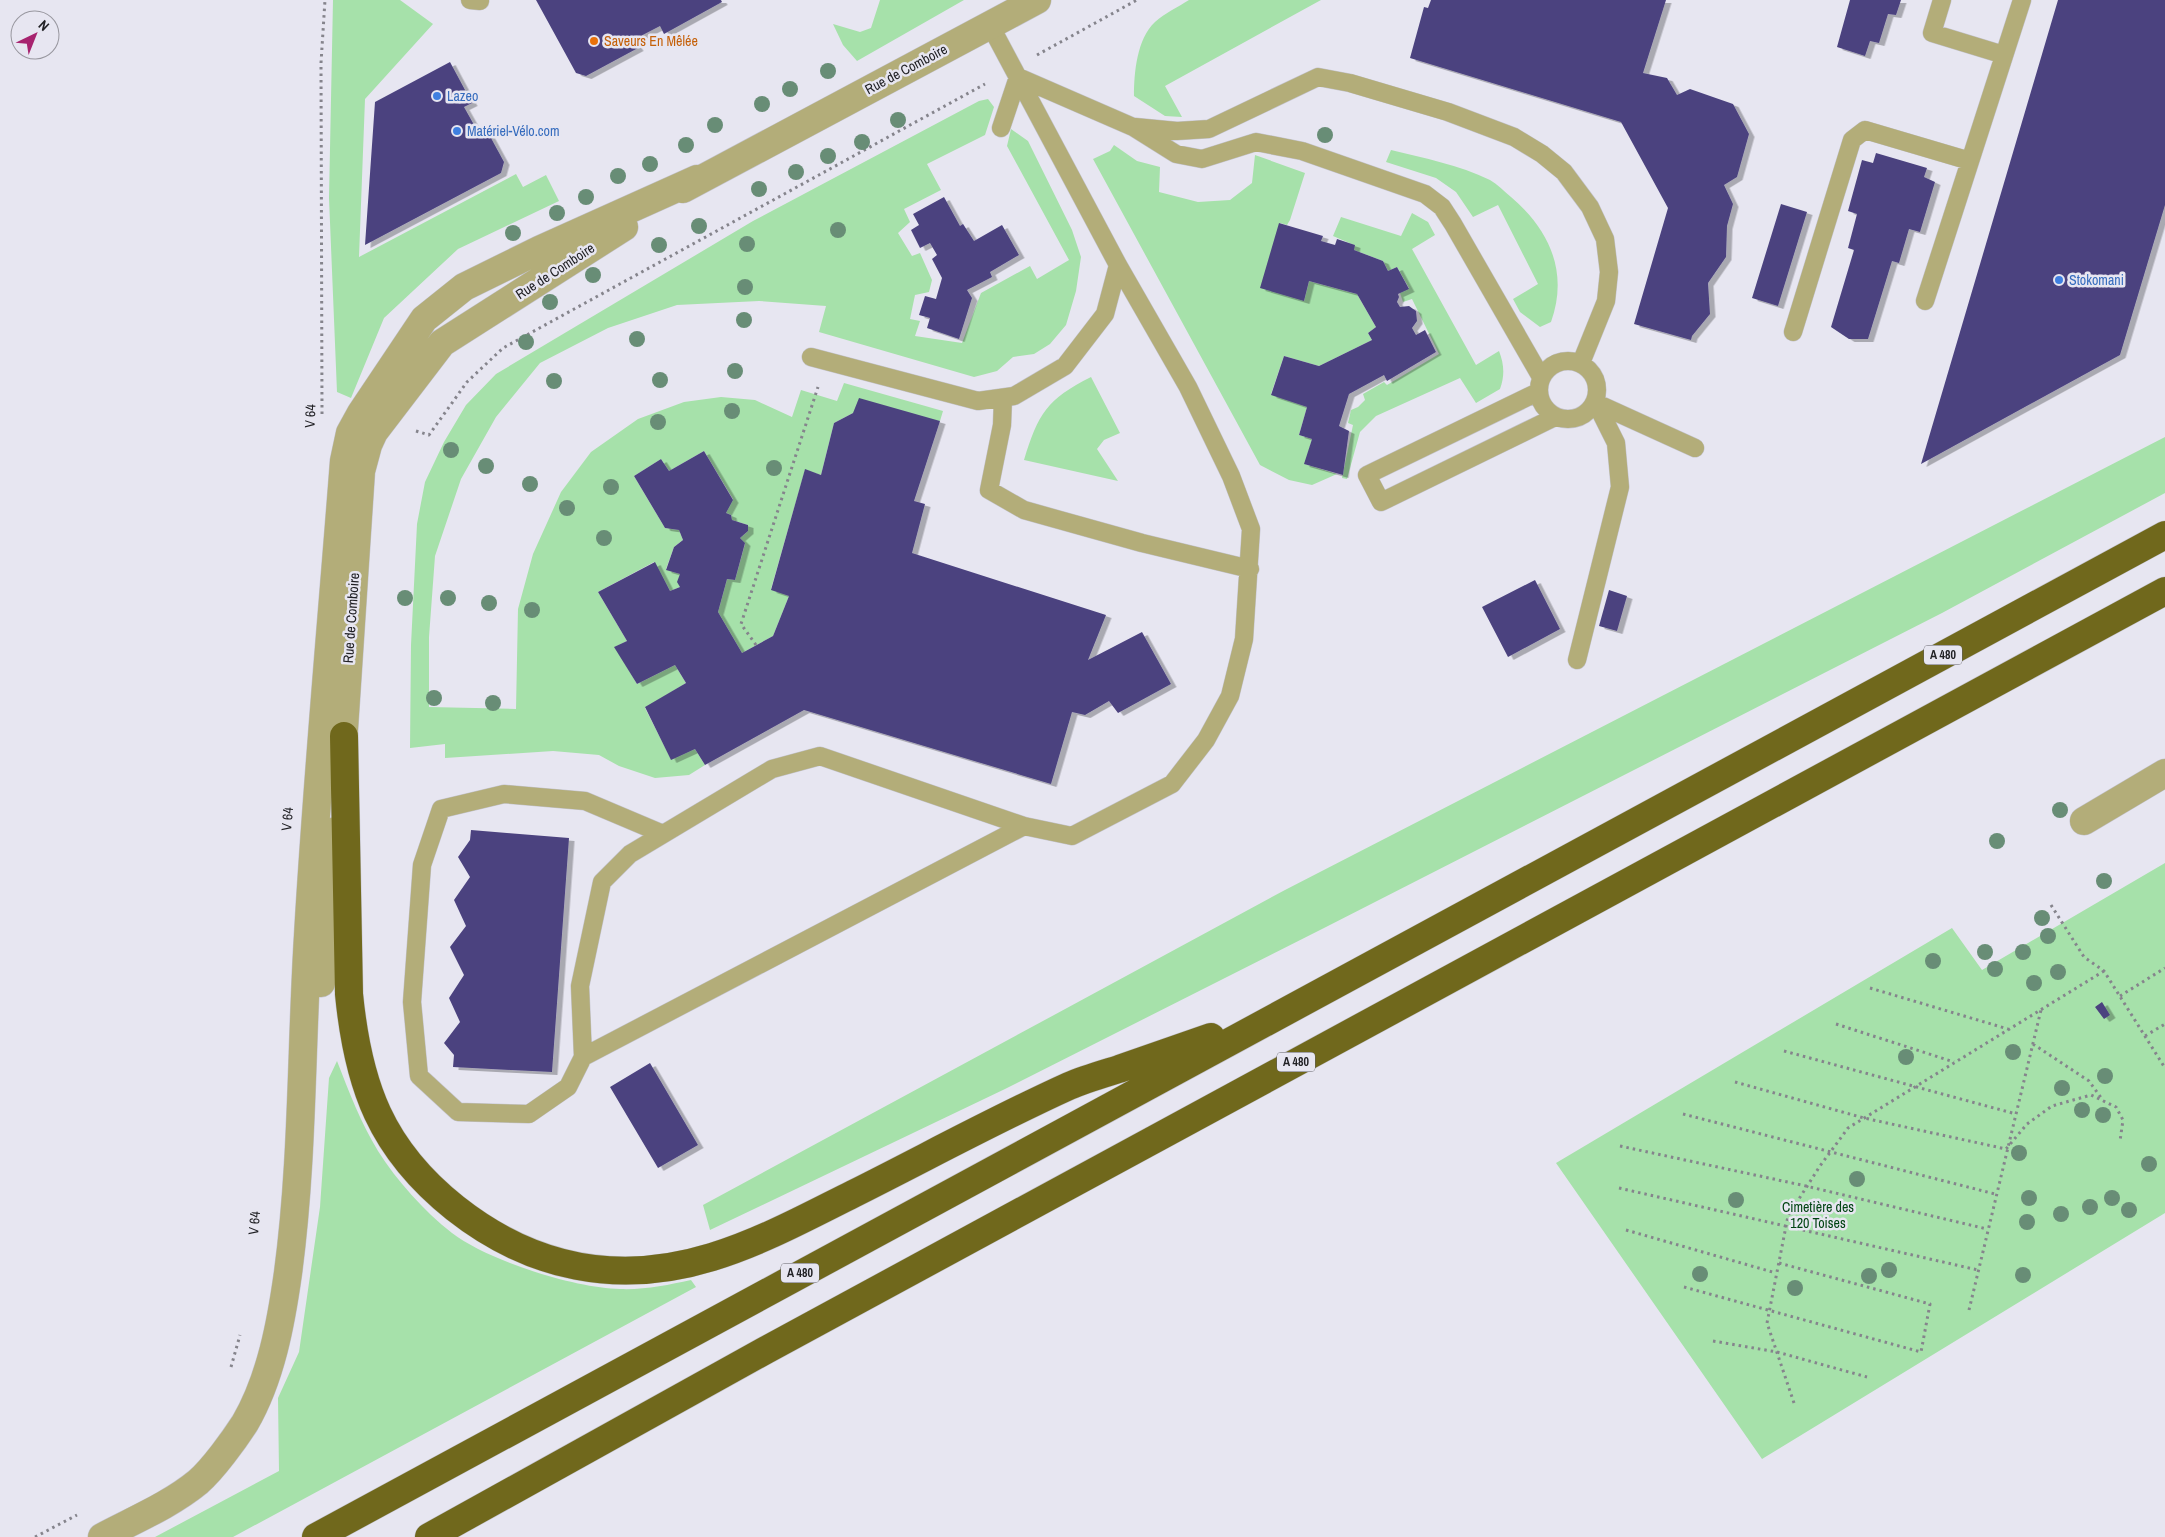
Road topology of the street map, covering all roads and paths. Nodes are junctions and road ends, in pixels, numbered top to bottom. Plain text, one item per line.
1 (326, 0) edge
2 (1137, 0) edge
3 (1942, 0) edge
4 (2022, 0) edge
5 (1025, 3) edge
6 (990, 25) junction
7 (2004, 55) junction
8 (1015, 73) junction
9 (1133, 127) junction
10 (1001, 128) dead end
11 (1970, 161) junction
12 (697, 179) junction
13 (1118, 265) junction
14 (1925, 301) dead end
15 (1793, 332) dead end
16 (819, 359) joint
17 (1581, 363) junction
18 (1540, 384) junction
19 (1003, 398) junction
20 (1596, 403) junction
21 (322, 407) junction
22 (372, 416) junction
23 (322, 417) dead end
24 (1556, 417) junction
25 (1695, 448) dead end
26 (2165, 535) edge
27 (1250, 569) junction
28 (2165, 591) edge
29 (756, 645) dead end
30 (1577, 660) dead end
31 (344, 736) junction
32 (2165, 773) edge
33 (2084, 821) dead end
34 (1024, 826) junction
35 (663, 834) junction
36 (2051, 905) dead end
37 (2165, 968) edge
38 (2104, 971) junction
39 (1870, 988) dead end
40 (2120, 996) junction
41 (2041, 1009) junction
42 (1286, 1012) junction
43 (1836, 1024) dead end
44 (2165, 1024) edge
45 (2008, 1030) junction
46 (2145, 1036) junction
47 (2033, 1044) junction
48 (1784, 1051) dead end
49 (583, 1057) junction
50 (1954, 1062) junction
51 (2165, 1068) edge
52 (1735, 1082) dead end
53 (1916, 1086) junction
54 (2103, 1100) junction
55 (302, 1103) junction
56 (1683, 1114) dead end
57 (2016, 1114) junction
58 (1864, 1118) junction
59 (2120, 1141) dead end
60 (1620, 1146) dead end
61 (2006, 1149) junction
62 (1830, 1151) junction
63 (1806, 1186) junction
64 (1619, 1188) dead end
65 (1995, 1194) junction
66 (1786, 1224) junction
67 (1987, 1229) junction
68 (1626, 1230) dead end
69 (1778, 1263) junction
70 (1978, 1270) junction
71 (1776, 1273) junction
72 (1684, 1287) dead end
73 (1769, 1309) junction
74 (1969, 1310) dead end
75 (243, 1325) dead end
76 (1713, 1341) dead end
77 (1777, 1352) junction
78 (230, 1372) dead end
79 (1867, 1376) dead end
80 (1794, 1403) dead end
81 (80, 1514) dead end
82 (35, 1537) edge
83 (102, 1537) edge
84 (316, 1537) edge
85 (429, 1537) edge

1 - 21 path, V 64
2 - 8 path
3 - 7 lane
4 - 7 lane
5 - 6 street, Rue de Comboire
6 - 8 lane
6 - 12 street, Rue de Comboire
7 - 11 lane
8 - 9 lane
8 - 10 lane
8 - 13 lane
8 - 22 path
9 - 17 lane
9 - 18 lane
11 - 14 lane
11 - 15 lane
12 - 22 street, Rue de Comboire
12 - 22 street
13 - 19 lane
13 - 27 lane
16 - 19 lane
16 - 29 path
17 - 18 lane
17 - 20 lane
18 - 24 lane
18 - 24 lane
19 - 27 lane
20 - 24 lane
20 - 25 lane
20 - 30 lane
21 - 22 path
21 - 23 path, V 64
22 - 31 street, Rue de Comboire
22 - 55 street
26 - 42 highway, A 480
27 - 34 lane
28 - 85 highway, A 480
31 - 42 highway
31 - 55 street, Rue de Comboire
32 - 33 street
34 - 35 lane
34 - 49 lane
35 - 49 lane
35 - 49 lane
36 - 38 path
37 - 40 path
38 - 40 path
38 - 41 path
39 - 45 path
40 - 46 path
41 - 45 path
41 - 47 path
42 - 84 highway, A 480
43 - 50 path
44 - 46 path
45 - 50 path
46 - 51 path
47 - 54 path
47 - 57 path
48 - 53 path
50 - 53 path
52 - 58 path
53 - 57 path
53 - 58 path
54 - 59 path
54 - 61 path
55 - 83 street
56 - 62 path
57 - 61 path
58 - 61 path
58 - 62 path
60 - 63 path
61 - 65 path
62 - 63 path
62 - 65 path
63 - 66 path
63 - 67 path
64 - 66 path
65 - 67 path
66 - 69 path
66 - 70 path
67 - 70 path
68 - 71 path
69 - 71 path
69 - 73 path
70 - 74 path
71 - 73 path
72 - 73 path
73 - 77 path
75 - 78 path
76 - 77 path
77 - 79 path
77 - 80 path
81 - 82 path

